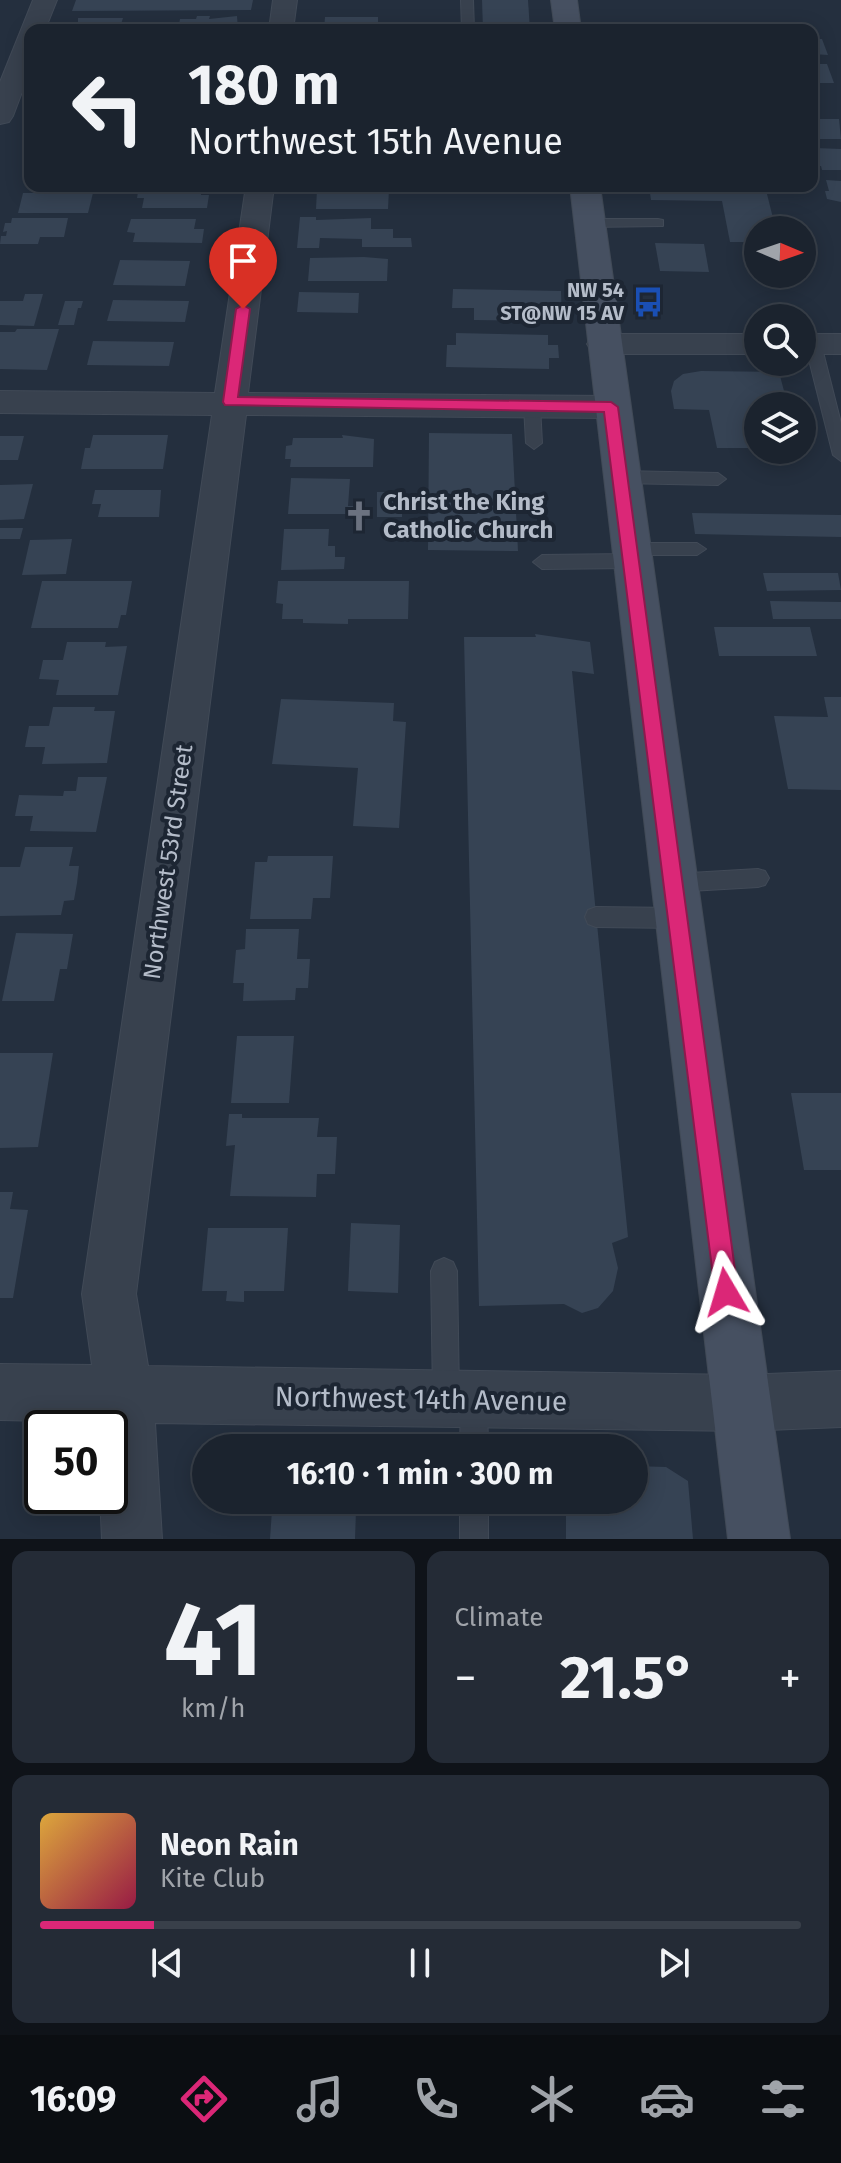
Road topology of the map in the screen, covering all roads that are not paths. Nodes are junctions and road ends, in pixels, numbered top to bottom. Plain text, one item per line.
1 (45, 0) edge
2 (285, 0) edge
3 (467, 0) edge
4 (564, 0) edge
5 (574, 0) edge
6 (35, 24) edge
7 (282, 24) edge
8 (468, 24) edge
9 (567, 24) edge
10 (24, 54) edge
11 (0, 116) edge
12 (259, 192) edge
13 (587, 204) edge
14 (658, 223) dead end
15 (603, 344) junction
16 (744, 344) edge
17 (819, 344) edge
18 (0, 402) edge
19 (230, 402) junction
20 (532, 406) junction
21 (611, 407) junction
22 (534, 443) dead end
23 (841, 455) edge
24 (620, 477) junction
25 (718, 479) dead end
26 (697, 549) dead end
27 (630, 555) junction
28 (542, 562) dead end
29 (758, 878) dead end
30 (675, 901) junction
31 (596, 917) dead end
32 (444, 1271) dead end
33 (0, 1392) edge
34 (125, 1395) junction
35 (841, 1399) edge
36 (741, 1403) junction
37 (465, 1416) edge
38 (474, 1514) edge
39 (132, 1539) edge
40 (474, 1539) edge
41 (759, 1539) edge

1 - 6 street
2 - 7 street
3 - 8 lane
4 - 5 lane
4 - 9 main road
10 - 11 street
12 - 19 street, Northwest 53rd Street
13 - 14 lane
13 - 15 main road
15 - 16 street
15 - 21 main road
17 - 23 lane
18 - 19 street
19 - 20 street
19 - 34 street, Northwest 53rd Street
20 - 21 street
20 - 22 lane
21 - 24 main road
24 - 25 lane
24 - 27 main road
26 - 27 lane
27 - 28 lane
27 - 30 main road
29 - 30 lane
30 - 31 lane
30 - 36 main road
32 - 37 lane
33 - 34 street, Northwest 14th Avenue
34 - 37 street, Northwest 14th Avenue
34 - 39 street, Northwest 53rd Street
35 - 36 street, Northwest 14th Avenue
36 - 37 street, Northwest 14th Avenue
36 - 41 main road
38 - 40 lane

